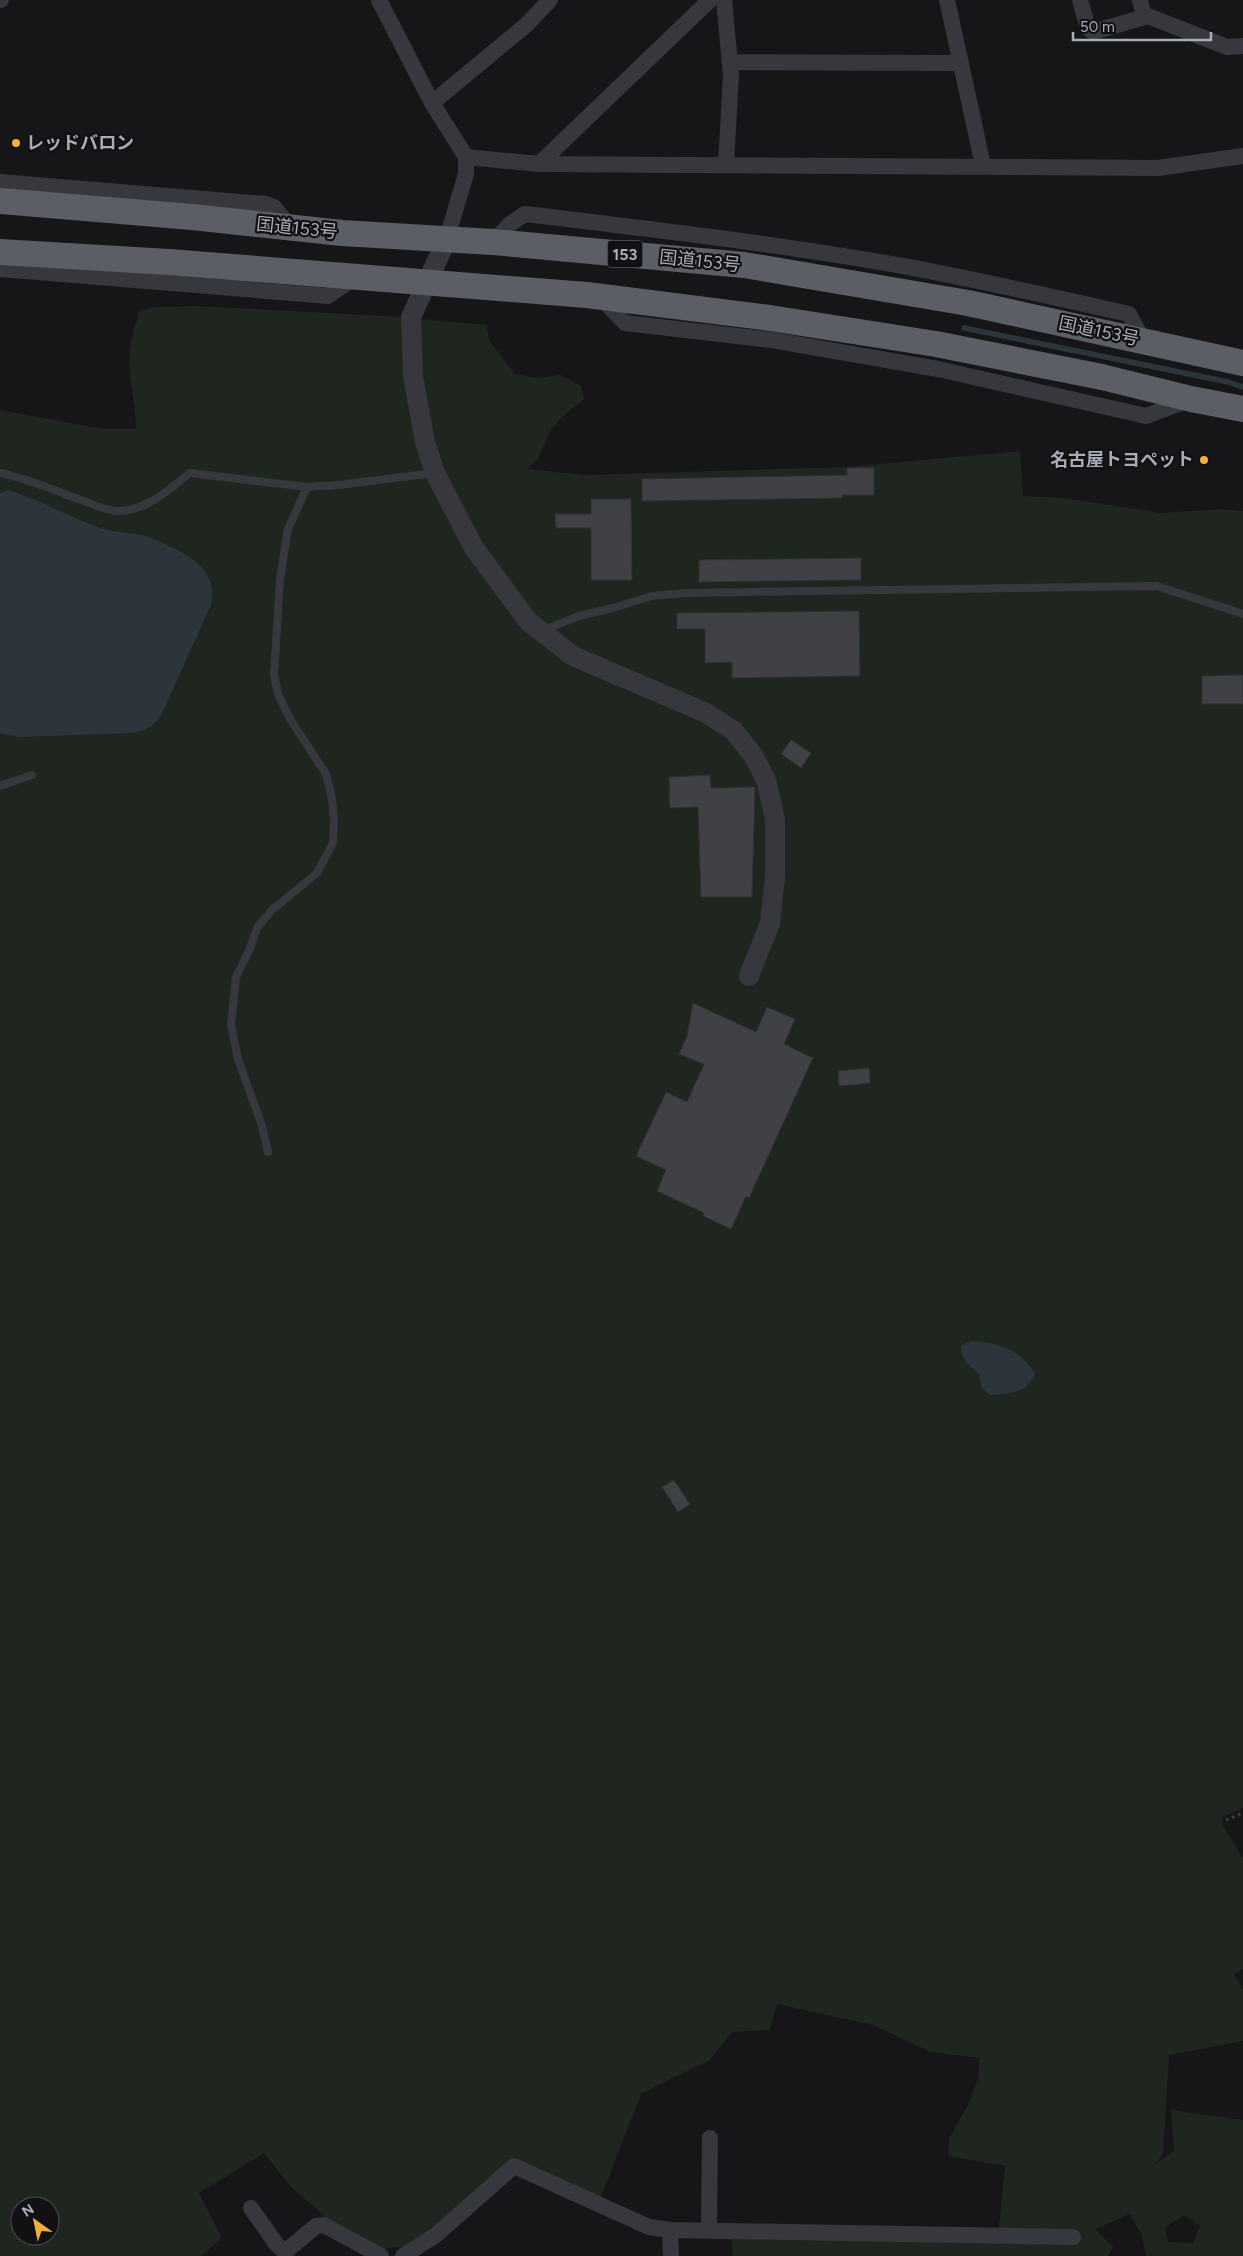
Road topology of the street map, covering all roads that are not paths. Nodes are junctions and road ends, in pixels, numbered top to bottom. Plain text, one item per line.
1 (550, 0) edge
2 (710, 0) edge
3 (724, 0) edge
4 (947, 0) edge
5 (1080, 0) edge
6 (1140, 0) edge
7 (386, 3) edge
8 (1144, 17) junction
9 (1243, 46) edge
10 (730, 62) junction
11 (961, 63) junction
12 (432, 103) junction
13 (1243, 156) edge
14 (466, 157) junction
15 (540, 164) junction
16 (726, 165) junction
17 (983, 165) junction
18 (0, 182) edge
19 (0, 201) edge
20 (291, 228) junction
21 (446, 241) junction
22 (0, 252) edge
23 (0, 269) edge
24 (355, 277) junction
25 (428, 283) junction
26 (1243, 363) edge
27 (1243, 410) edge
28 (0, 473) edge
29 (435, 473) junction
30 (307, 487) junction
31 (1243, 614) edge
32 (540, 631) junction
33 (32, 775) dead end
34 (0, 786) edge
35 (749, 976) dead end
36 (268, 1152) dead end
37 (710, 2138) dead end
38 (251, 2208) dead end
39 (670, 2230) junction
40 (709, 2231) junction
41 (1073, 2237) dead end
42 (381, 2256) edge
43 (403, 2256) edge
44 (671, 2256) edge

1 - 12 street
2 - 15 street
3 - 10 street
4 - 11 street
5 - 8 street
6 - 8 street
7 - 12 street
8 - 9 street
10 - 11 street
10 - 16 street
11 - 17 street
12 - 14 street
13 - 17 street
14 - 15 street
14 - 21 street
15 - 16 street
16 - 17 street
18 - 20 street
19 - 20 highway, 国道153号 / 153
20 - 21 highway, 国道153号 / 153
21 - 25 street
21 - 26 highway, 国道153号 / 153
22 - 24 highway
23 - 24 street
24 - 25 highway
25 - 27 highway
25 - 29 street
28 - 30 lane
29 - 30 lane
29 - 32 street
30 - 36 lane
31 - 32 lane
32 - 35 street
33 - 34 lane
37 - 40 street
38 - 42 street
39 - 40 street
39 - 43 street
39 - 44 street
40 - 41 street

